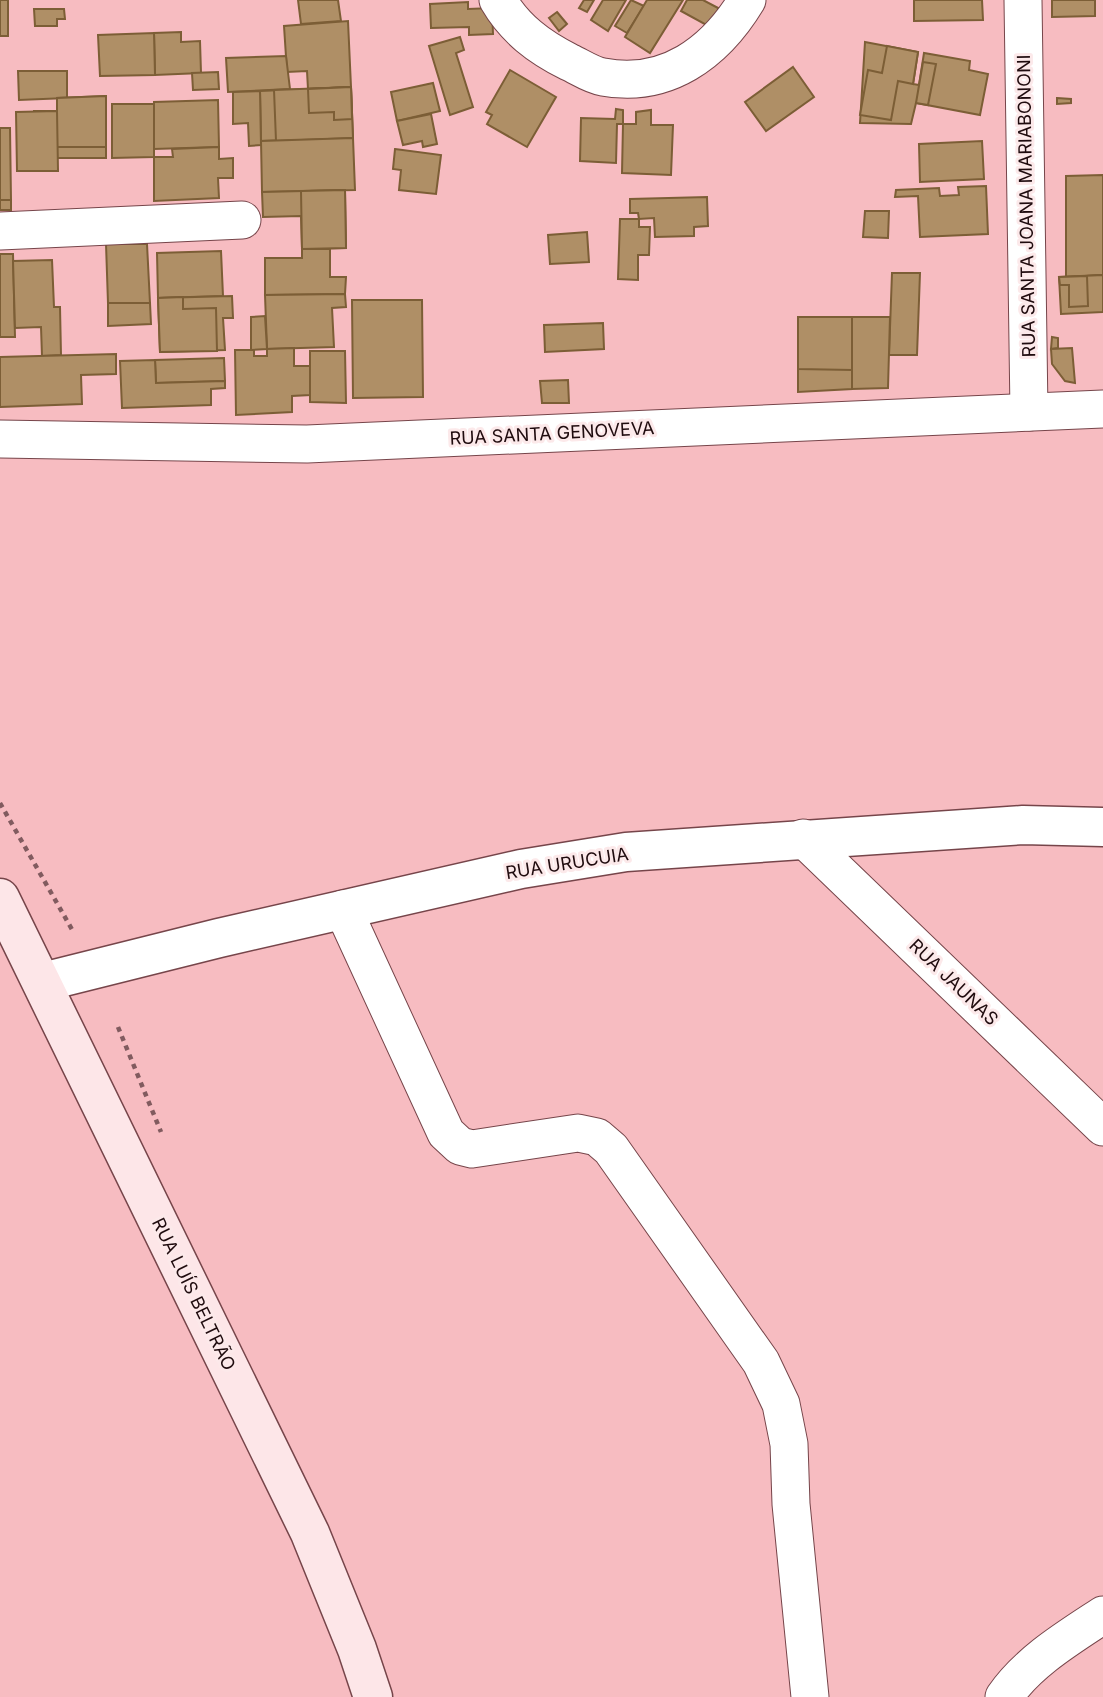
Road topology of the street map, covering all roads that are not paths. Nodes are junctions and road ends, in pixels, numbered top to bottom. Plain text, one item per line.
1 (498, 0) edge
2 (747, 0) edge
3 (1023, 0) edge
4 (242, 220) dead end
5 (0, 231) edge
6 (1103, 409) edge
7 (1029, 412) junction
8 (0, 439) edge
9 (1103, 828) edge
10 (803, 838) junction
11 (0, 898) edge
12 (343, 909) junction
13 (10, 948) edge
14 (43, 982) junction
15 (1103, 1127) edge
16 (1103, 1615) edge
17 (373, 1697) edge
18 (810, 1697) edge
19 (1004, 1697) edge

1 - 2 street
3 - 7 street, RUA SANTA JOANA MARIABONONI
4 - 5 street
6 - 7 street, RUA SANTA GENOVEVA
7 - 8 street, RUA SANTA GENOVEVA
9 - 10 street, RUA URUCUIA
10 - 12 street, RUA URUCUIA
10 - 15 street, RUA JAUNAS
11 - 13 main road, RUA LUÍS BELTRÃO
12 - 14 street, RUA URUCUIA
12 - 18 street
13 - 14 main road, RUA LUÍS BELTRÃO
14 - 17 main road, RUA LUÍS BELTRÃO
16 - 19 street

